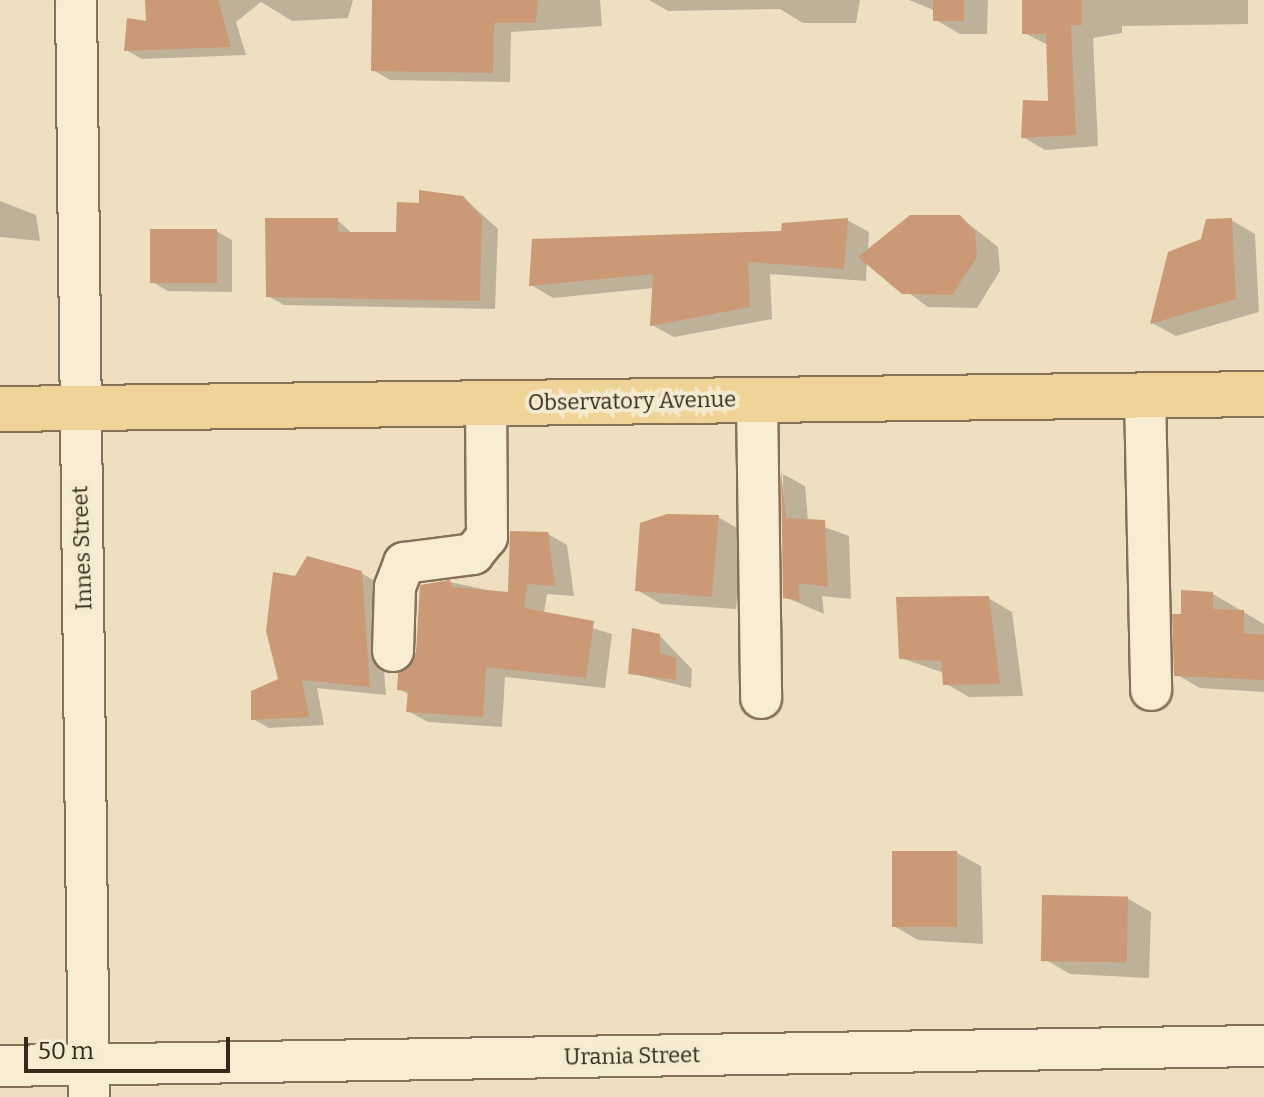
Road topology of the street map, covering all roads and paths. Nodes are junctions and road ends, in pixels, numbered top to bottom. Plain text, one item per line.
1 (76, 0) edge
2 (1264, 394) edge
3 (1136, 395) junction
4 (757, 399) junction
5 (486, 403) junction
6 (76, 408) junction
7 (0, 409) edge
8 (393, 651) dead end
9 (1139, 688) dead end
10 (761, 698) dead end
11 (1264, 1046) edge
12 (0, 1066) edge
13 (89, 1081) edge

1 - 6 street, Innes Street
2 - 3 main road, Observatory Avenue
3 - 4 main road, Observatory Avenue
3 - 9 street
4 - 5 main road, Observatory Avenue
4 - 10 street
5 - 6 main road, Observatory Avenue
5 - 8 street
6 - 7 main road, Observatory Avenue
6 - 13 street, Innes Street
11 - 13 street, Urania Street
12 - 13 street, Urania Street

